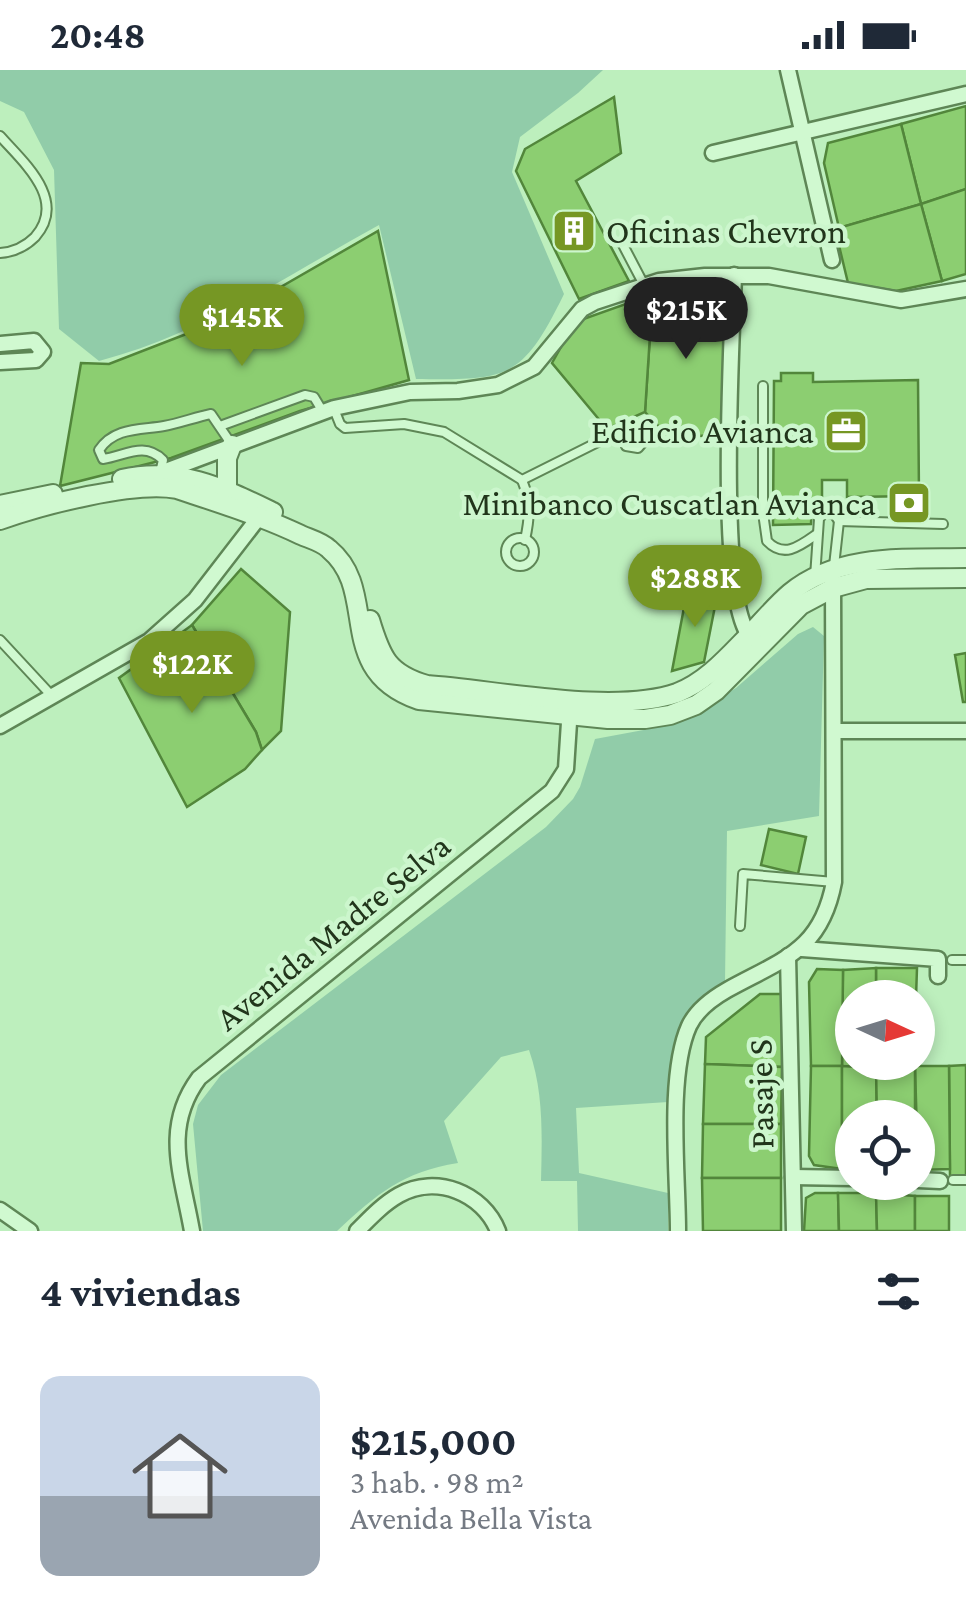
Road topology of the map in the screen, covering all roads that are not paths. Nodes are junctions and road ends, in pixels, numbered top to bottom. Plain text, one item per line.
1 (788, 70) edge
2 (966, 94) edge
3 (803, 132) junction
4 (0, 136) edge
5 (713, 153) dead end
6 (622, 243) dead end
7 (0, 253) edge
8 (832, 260) dead end
9 (734, 275) junction
10 (644, 286) junction
11 (966, 289) edge
12 (0, 344) edge
13 (0, 362) edge
14 (763, 386) dead end
15 (329, 410) junction
16 (220, 426) junction
17 (622, 437) dead end
18 (232, 445) junction
19 (160, 473) junction
20 (522, 480) junction
21 (227, 498) junction
22 (0, 505) edge
23 (263, 513) junction
24 (0, 520) edge
25 (839, 521) junction
26 (943, 524) dead end
27 (818, 534) junction
28 (526, 540) dead end
29 (966, 558) edge
30 (966, 578) edge
31 (827, 579) junction
32 (749, 634) junction
33 (0, 640) edge
34 (52, 696) junction
35 (570, 707) junction
36 (0, 726) edge
37 (834, 731) junction
38 (966, 731) edge
39 (834, 882) junction
40 (740, 926) dead end
41 (795, 953) junction
42 (942, 956) junction
43 (966, 960) edge
44 (938, 976) dead end
45 (793, 1177) junction
46 (835, 1178) edge
47 (966, 1180) edge
48 (935, 1181) edge
49 (946, 1181) joint
50 (0, 1210) edge
51 (30, 1231) edge
52 (192, 1231) edge
53 (357, 1231) edge
54 (498, 1231) edge
55 (678, 1231) edge
56 (794, 1231) edge

1 - 3 street
2 - 3 street
3 - 5 street
3 - 8 street
4 - 7 lane
6 - 10 lane
9 - 10 street
9 - 11 street
9 - 32 street
10 - 15 street
12 - 13 street
14 - 27 lane
15 - 16 lane
15 - 18 street
15 - 20 lane
16 - 18 lane
16 - 19 lane
17 - 20 lane
18 - 19 street
18 - 21 street
19 - 21 street
19 - 22 street
20 - 28 lane
21 - 23 street
21 - 24 street
23 - 34 street
23 - 35 street
25 - 26 lane
25 - 27 lane
25 - 31 lane
27 - 31 lane
29 - 31 street
30 - 31 street
31 - 32 street
31 - 35 street
31 - 37 street
32 - 35 street
33 - 34 lane
34 - 36 street
35 - 52 street, Avenida Madre Selva
37 - 38 street
37 - 39 street
39 - 40 lane
39 - 41 street
41 - 42 street
41 - 45 street, Pasaje S
41 - 55 street
42 - 43 lane
42 - 44 street
45 - 46 street
45 - 56 street, Pasaje S
47 - 49 lane
48 - 49 street
50 - 51 street
53 - 54 street

